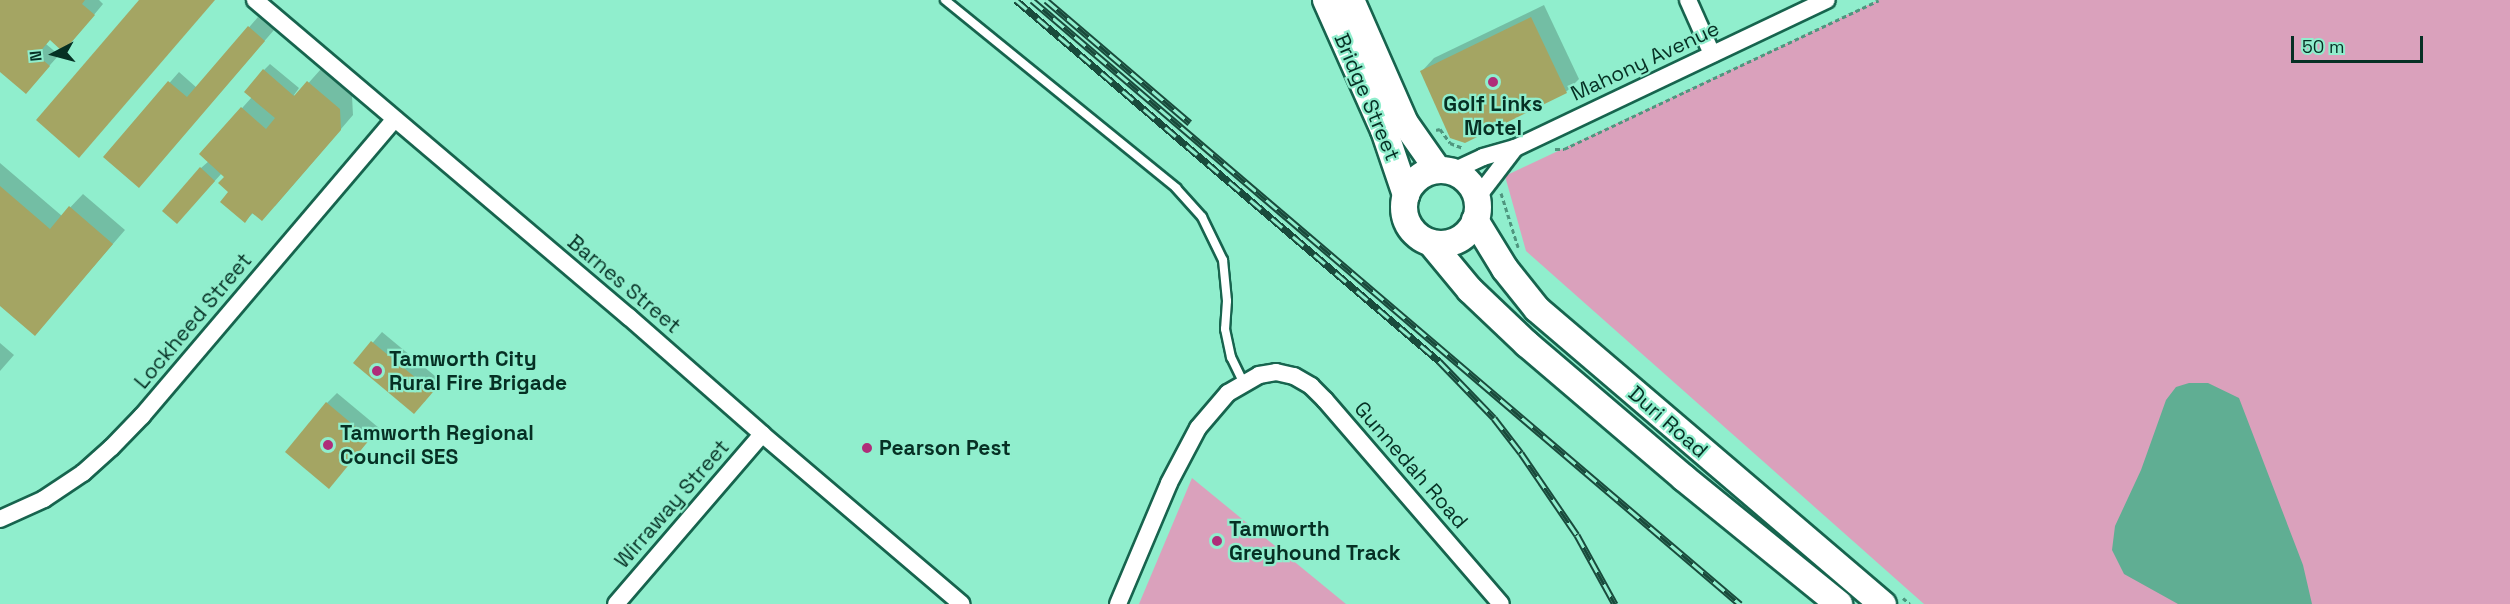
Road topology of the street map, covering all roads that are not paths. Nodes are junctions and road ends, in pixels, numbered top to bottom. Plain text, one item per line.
1 (255, 0) edge
2 (945, 0) edge
3 (1326, 0) edge
4 (1351, 0) edge
5 (1688, 0) edge
6 (1827, 0) edge
7 (1712, 54) junction
8 (394, 120) junction
9 (1515, 148) junction
10 (1444, 171) junction
11 (1406, 195) junction
12 (1476, 209) junction
13 (1431, 243) junction
14 (1243, 382) junction
15 (762, 434) junction
16 (0, 519) edge
17 (1892, 600) edge
18 (616, 604) edge
19 (962, 604) edge
20 (1118, 604) edge
21 (1501, 604) edge
22 (1839, 604) edge

1 - 8 street, Barnes Street
2 - 14 lane
3 - 11 main road, Bridge Street
4 - 10 main road, Bridge Street
5 - 7 street
6 - 7 street, Mahony Avenue
7 - 9 street, Mahony Avenue
8 - 15 street, Barnes Street
8 - 16 street, Lockheed Street
9 - 10 street, Mahony Avenue
9 - 12 street, Mahony Avenue
10 - 11 main road
10 - 12 main road
11 - 13 main road
12 - 13 main road
12 - 17 main road, Duri Road
13 - 22 main road, Duri Road
14 - 20 street
14 - 21 street, Gunnedah Road
15 - 18 street, Wirraway Street
15 - 19 street, Barnes Street

